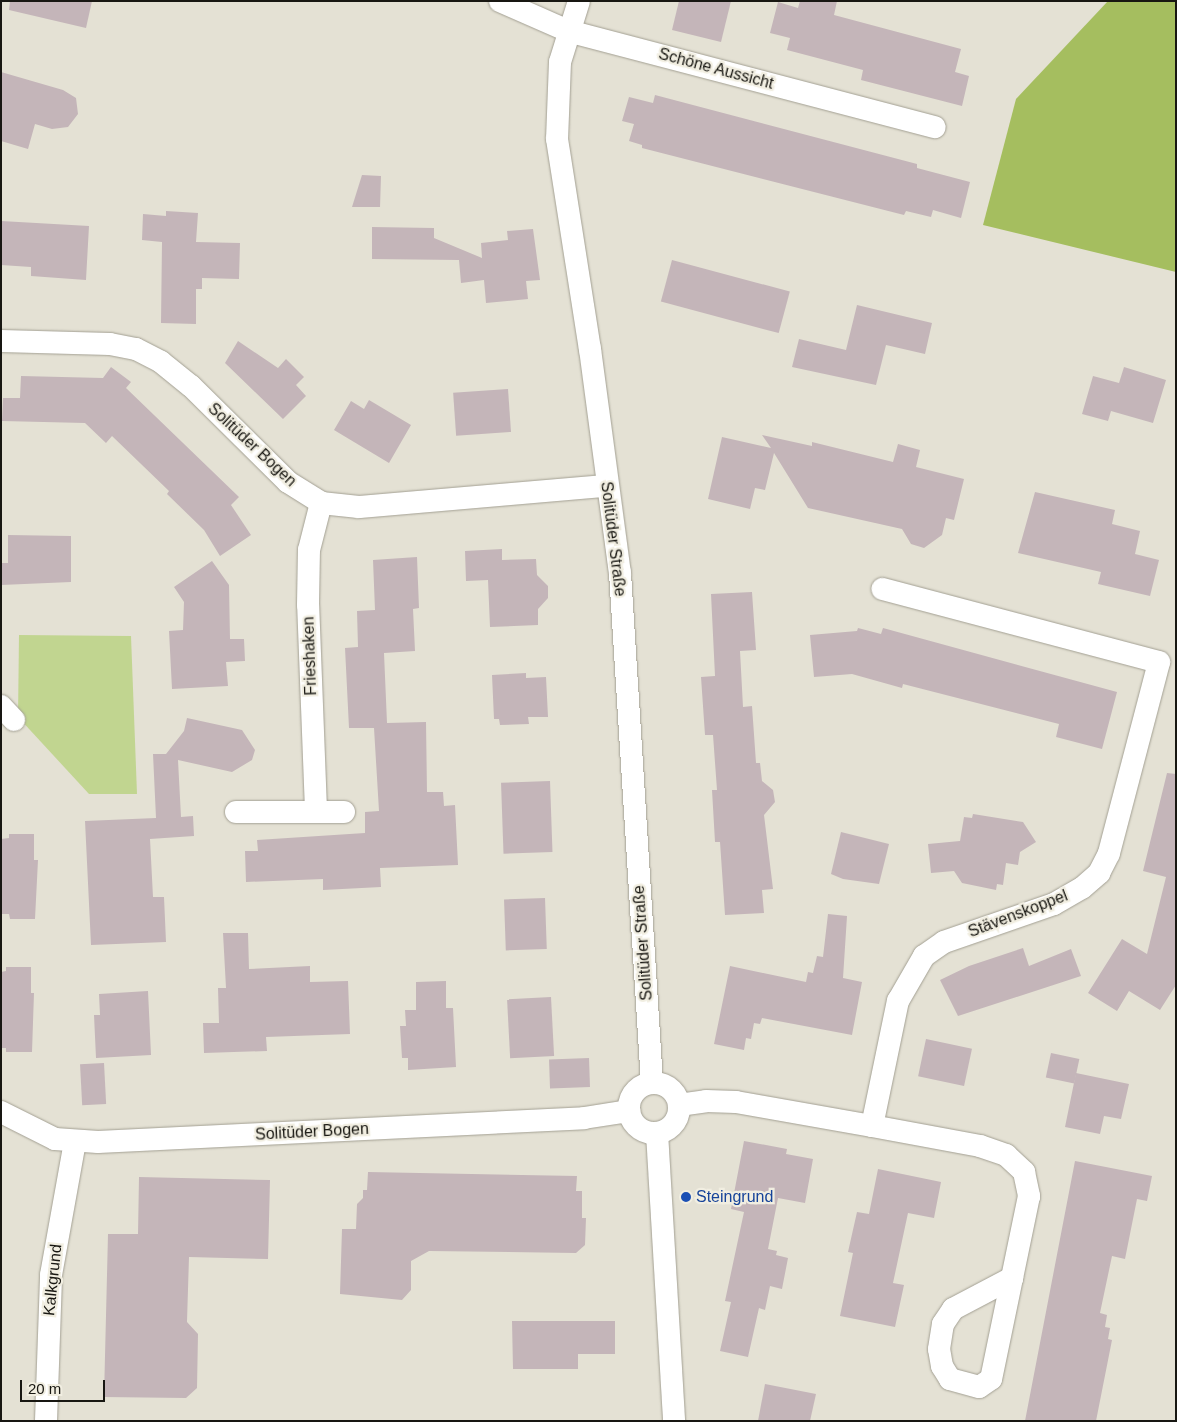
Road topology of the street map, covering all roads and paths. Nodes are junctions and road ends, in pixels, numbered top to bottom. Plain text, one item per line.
1 (500, 1) edge
2 (580, 1) edge
3 (568, 31) junction
4 (935, 127) dead end
5 (1, 341) edge
6 (606, 486) junction
7 (321, 503) junction
8 (882, 590) dead end
9 (316, 810) junction
10 (236, 812) dead end
11 (344, 812) dead end
12 (652, 1083) junction
13 (680, 1105) junction
14 (629, 1111) junction
15 (1, 1112) edge
16 (872, 1126) junction
17 (657, 1133) junction
18 (75, 1141) junction
19 (1012, 1278) junction
20 (46, 1421) edge
21 (674, 1421) edge

1 - 3 street, Schöne Aussicht
2 - 3 street, Solitüder Straße
3 - 4 street, Schöne Aussicht
3 - 6 street, Solitüder Straße
5 - 7 street, Solitüder Bogen
6 - 7 street, Solitüder Bogen
6 - 12 street, Solitüder Straße
7 - 9 street, Frieshaken
8 - 16 street, Stävenskoppel
9 - 10 street
9 - 11 street
12 - 13 street
12 - 14 street
13 - 16 street
13 - 17 street
14 - 17 street
14 - 18 street, Solitüder Bogen
15 - 18 street, Solitüder Bogen
16 - 19 street
17 - 21 street
18 - 20 street, Kalkgrund
19 - 19 street

